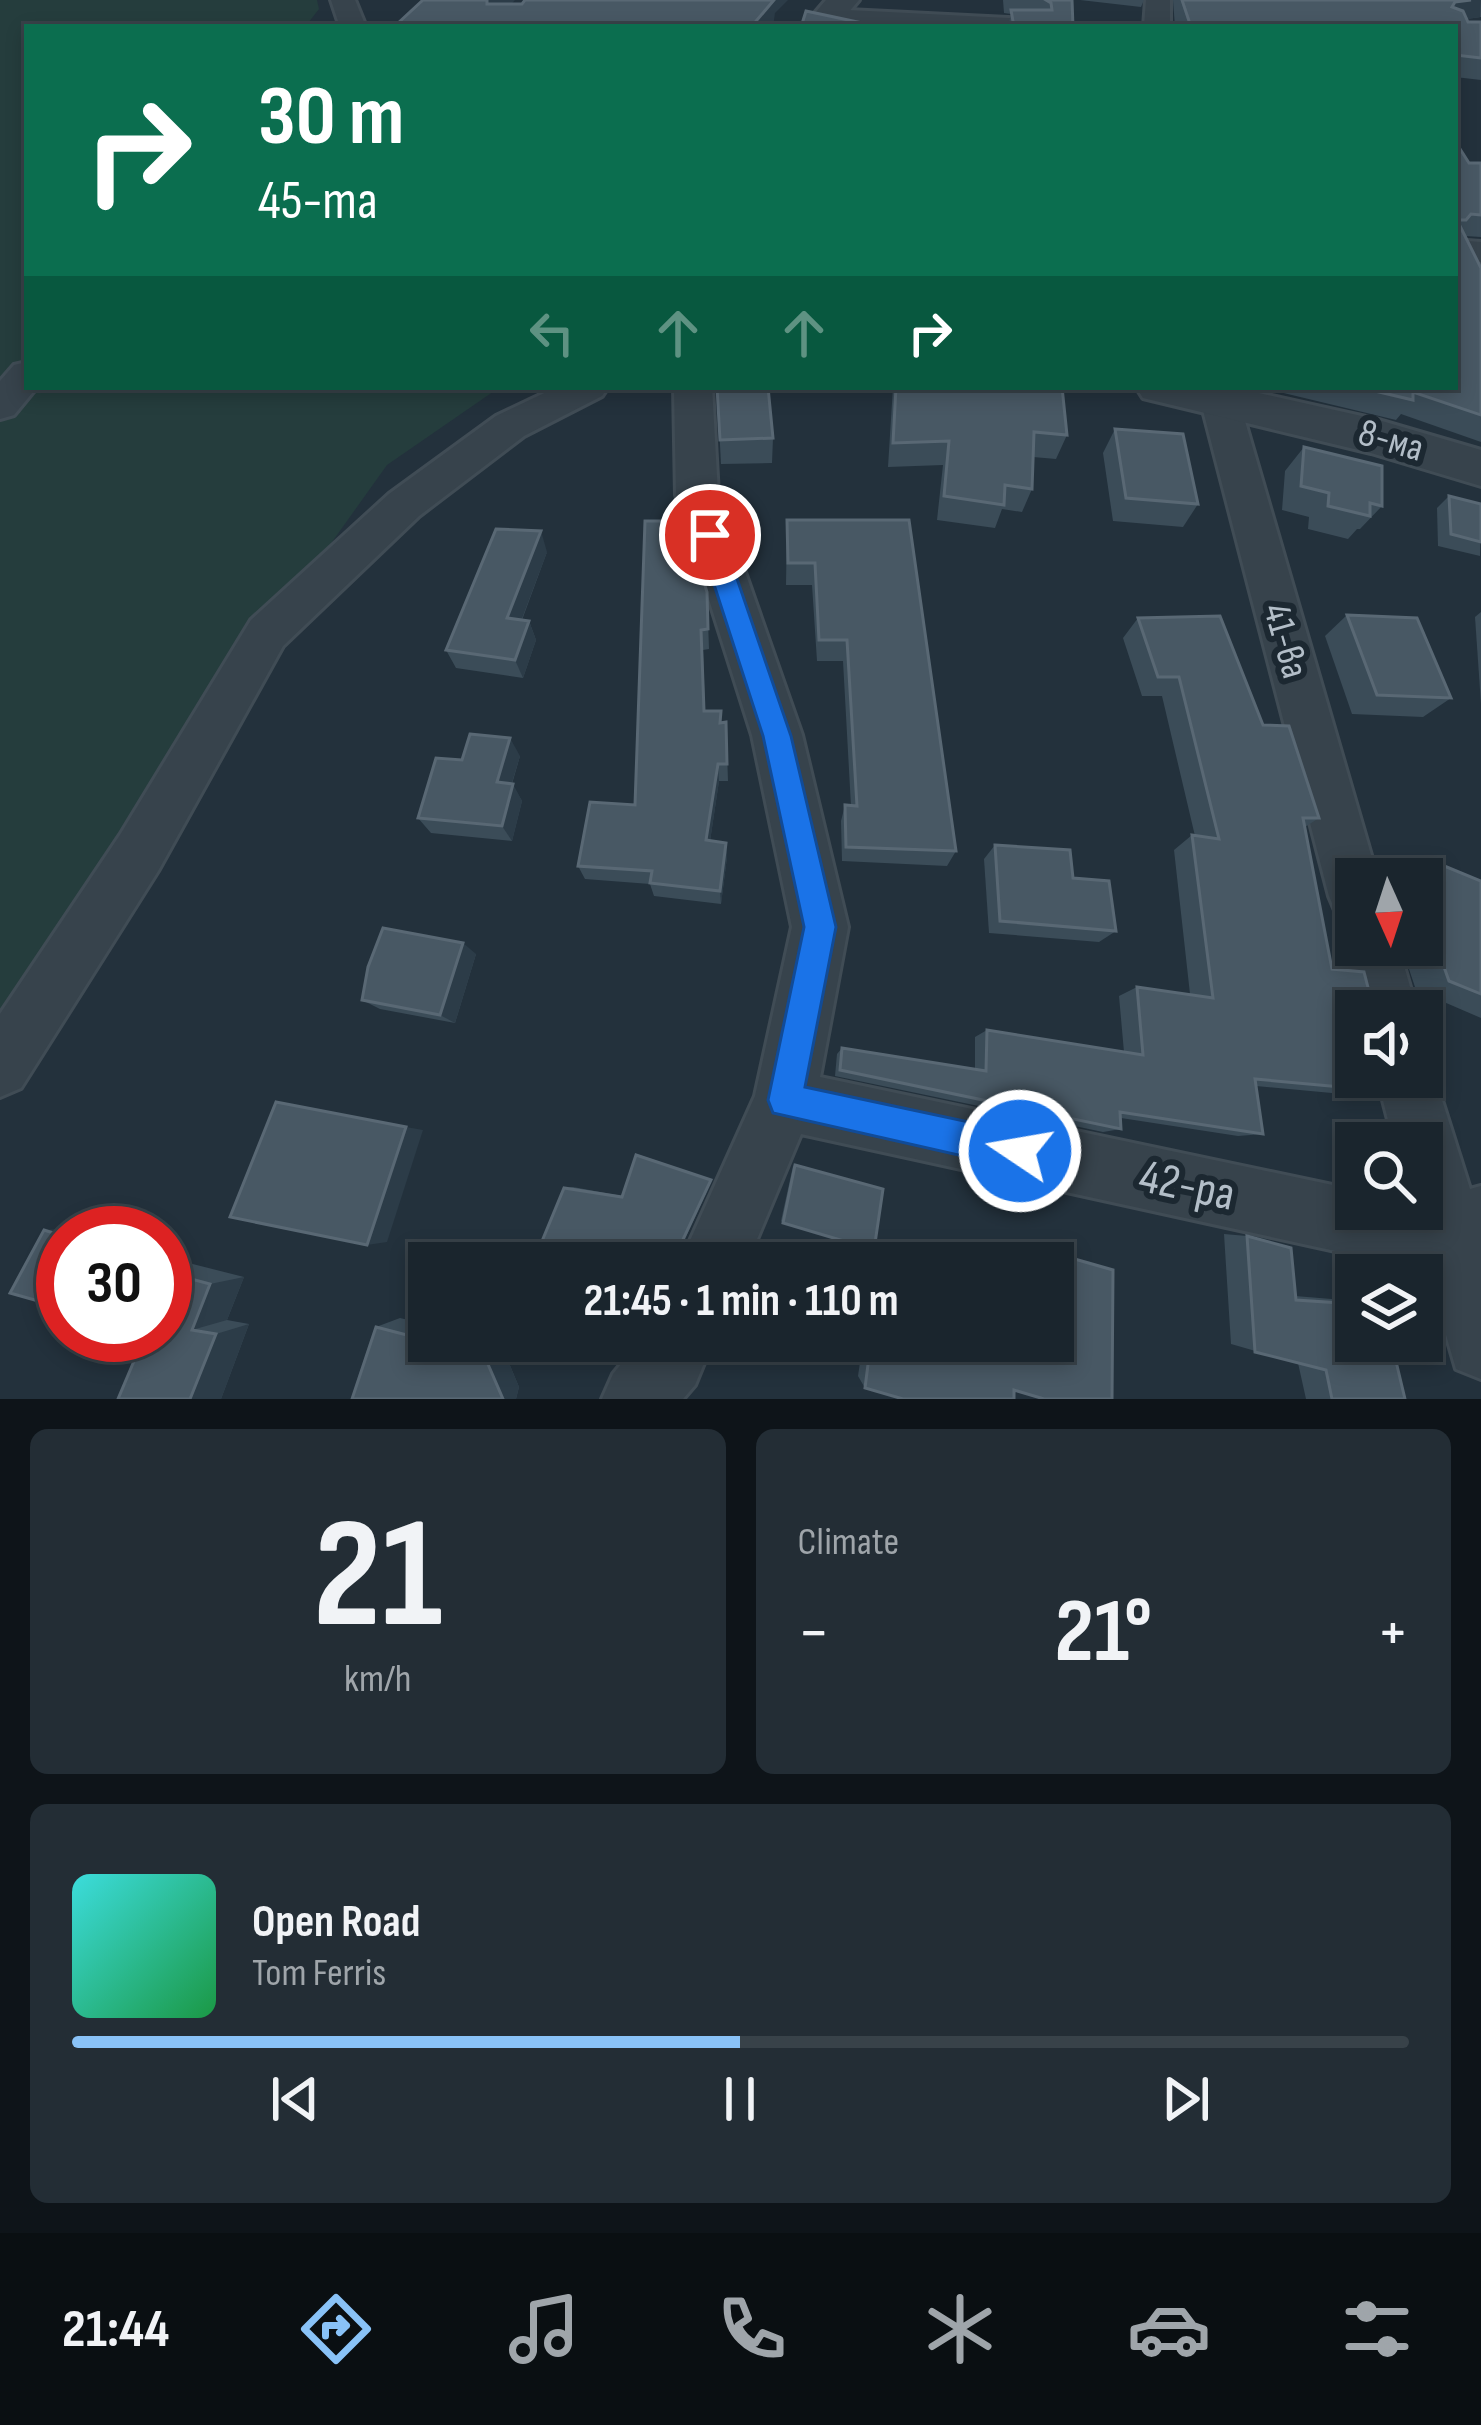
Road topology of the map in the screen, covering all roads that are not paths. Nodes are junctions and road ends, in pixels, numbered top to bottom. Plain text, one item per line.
1 (830, 15) edge
2 (980, 24) edge
3 (24, 378) edge
4 (583, 390) edge
5 (693, 390) edge
6 (1216, 392) edge
7 (0, 406) edge
8 (1481, 468) edge
9 (1345, 858) edge
10 (0, 1067) edge
11 (1415, 1098) edge
12 (785, 1100) junction
13 (1465, 1223) edge
14 (722, 1242) edge
15 (1481, 1344) edge
16 (668, 1362) edge
17 (638, 1399) edge

1 - 2 street
3 - 7 street
4 - 10 street
5 - 12 street
6 - 8 street, 8-ма
6 - 9 street, 41-ва
11 - 13 street
12 - 13 street, 42-ра
12 - 14 street
13 - 15 street
16 - 17 street

